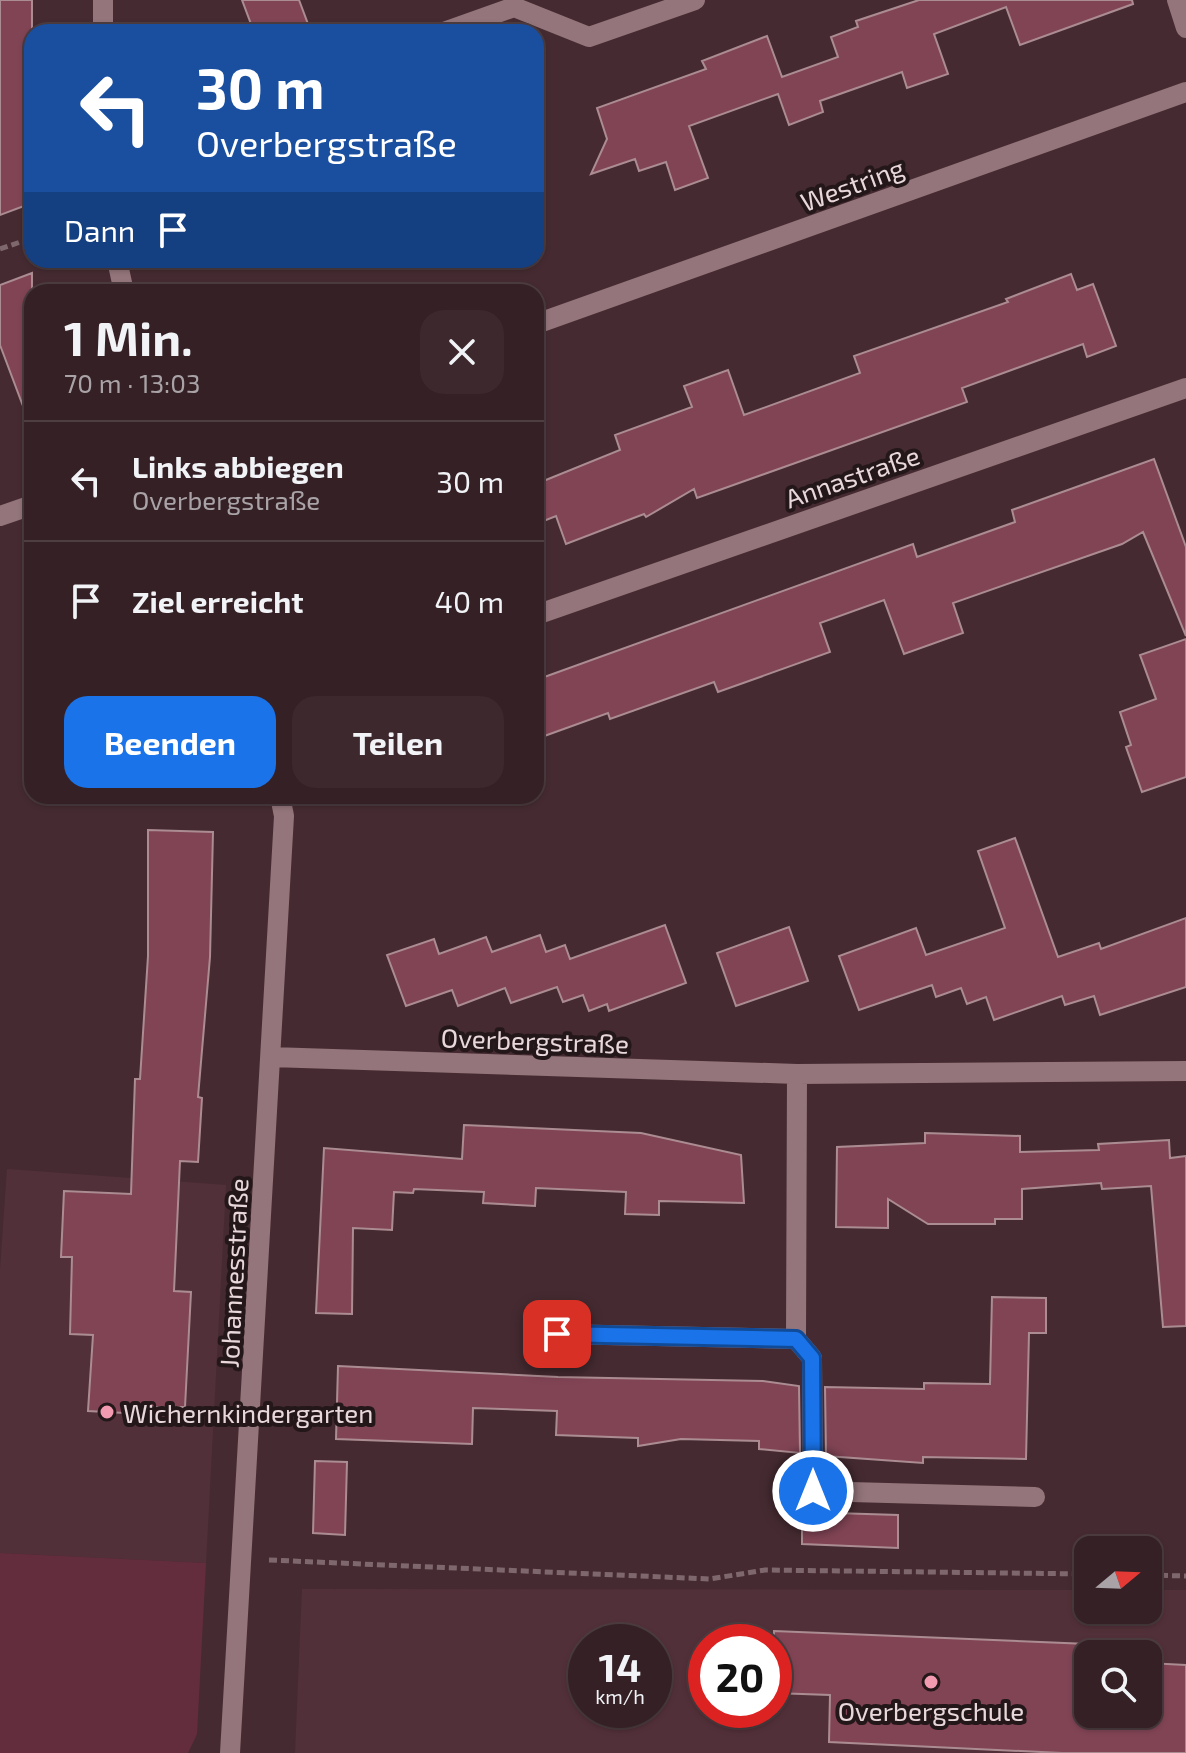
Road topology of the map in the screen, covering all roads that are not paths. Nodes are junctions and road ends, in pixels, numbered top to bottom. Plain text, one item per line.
1 (103, 0) edge
2 (695, 0) edge
3 (1177, 0) edge
4 (103, 24) edge
5 (466, 24) edge
6 (1186, 26) edge
7 (1186, 92) edge
8 (544, 321) edge
9 (1186, 388) edge
10 (24, 508) edge
11 (0, 516) edge
12 (544, 612) edge
13 (282, 804) edge
14 (271, 1057) junction
15 (1186, 1071) edge
16 (797, 1074) junction
17 (557, 1334) dead end
18 (796, 1339) junction
19 (1035, 1497) dead end
20 (230, 1753) edge

1 - 4 street
2 - 5 street
3 - 6 street
7 - 8 street, Westring
9 - 12 street, Annastraße
10 - 11 street
13 - 14 street, Johannesstraße
14 - 16 street, Overbergstraße
14 - 20 street, Johannesstraße
15 - 16 street, Overbergstraße
16 - 18 street
17 - 18 street
18 - 19 street

